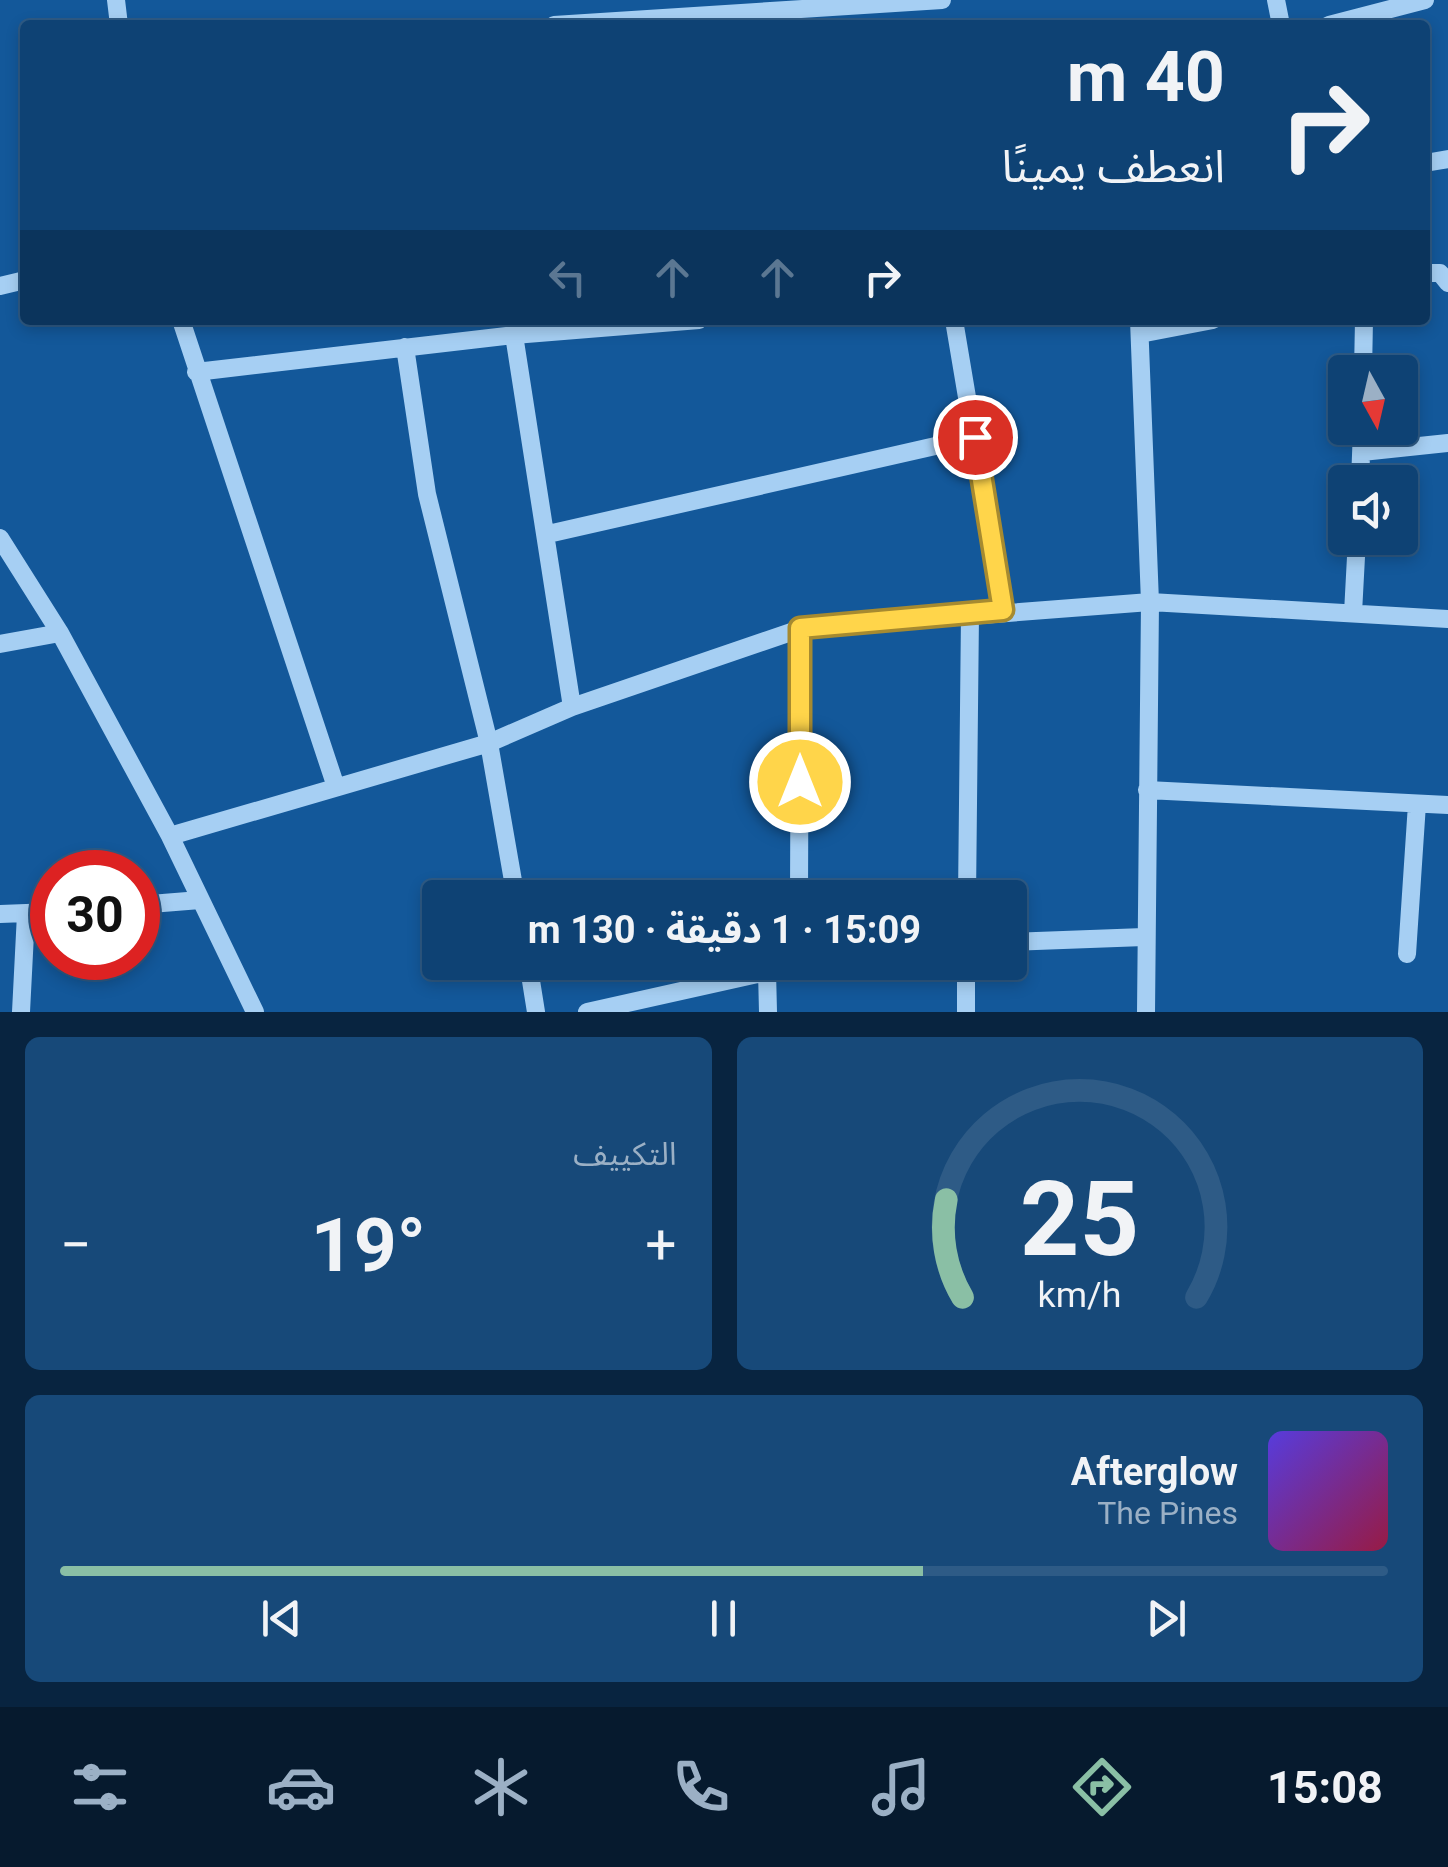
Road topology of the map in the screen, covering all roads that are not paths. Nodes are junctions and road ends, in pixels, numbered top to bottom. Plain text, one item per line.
1 (942, 0) edge
2 (1425, 0) edge
3 (632, 20) edge
4 (1348, 20) edge
5 (182, 325) edge
6 (641, 325) edge
7 (955, 325) edge
8 (1364, 325) edge
9 (1140, 327) edge
10 (514, 336) junction
11 (404, 347) junction
12 (1363, 355) edge
13 (196, 372) junction
14 (975, 437) junction
15 (1448, 443) edge
16 (1362, 445) edge
17 (1362, 452) junction
18 (1361, 465) edge
19 (548, 534) junction
20 (0, 538) edge
21 (1356, 555) edge
22 (1150, 602) junction
23 (1003, 610) junction
24 (1353, 613) junction
25 (970, 614) junction
26 (1448, 619) edge
27 (800, 628) junction
28 (60, 634) junction
29 (0, 644) edge
30 (572, 706) junction
31 (489, 743) junction
32 (336, 787) junction
33 (1147, 790) junction
34 (1418, 804) junction
35 (1448, 804) edge
36 (170, 836) junction
37 (513, 880) edge
38 (799, 880) edge
39 (967, 880) edge
40 (200, 900) junction
41 (160, 903) edge
42 (0, 914) edge
43 (26, 914) junction
44 (30, 914) edge
45 (1144, 936) junction
46 (1027, 941) edge
47 (1406, 954) dead end
48 (531, 980) edge
49 (728, 980) edge
50 (767, 980) edge
51 (966, 980) edge
52 (21, 1012) edge
53 (255, 1012) edge
54 (536, 1012) edge
55 (588, 1012) edge
56 (768, 1012) edge
57 (966, 1012) edge
58 (1146, 1012) edge

1 - 3 street
2 - 4 street
5 - 13 street
6 - 10 street
7 - 14 street
8 - 12 street
9 - 22 street
10 - 11 street
10 - 19 street
11 - 13 street
11 - 31 street
13 - 32 street
14 - 19 street
14 - 23 street
15 - 17 street
16 - 17 street
17 - 18 street
19 - 30 street
20 - 28 street
21 - 24 street
22 - 23 street
22 - 24 street
22 - 33 street
23 - 25 street
24 - 26 street
25 - 27 street
25 - 39 street
27 - 30 street
27 - 38 street
28 - 29 street
28 - 36 street
30 - 31 street
31 - 32 street
31 - 37 street
32 - 36 street
33 - 34 street
33 - 45 street
34 - 35 street
34 - 47 street
36 - 40 street
40 - 41 street
40 - 53 street
42 - 43 street
43 - 44 street
43 - 52 street
45 - 46 street
45 - 58 street
48 - 54 street
49 - 55 street
50 - 56 street
51 - 57 street

